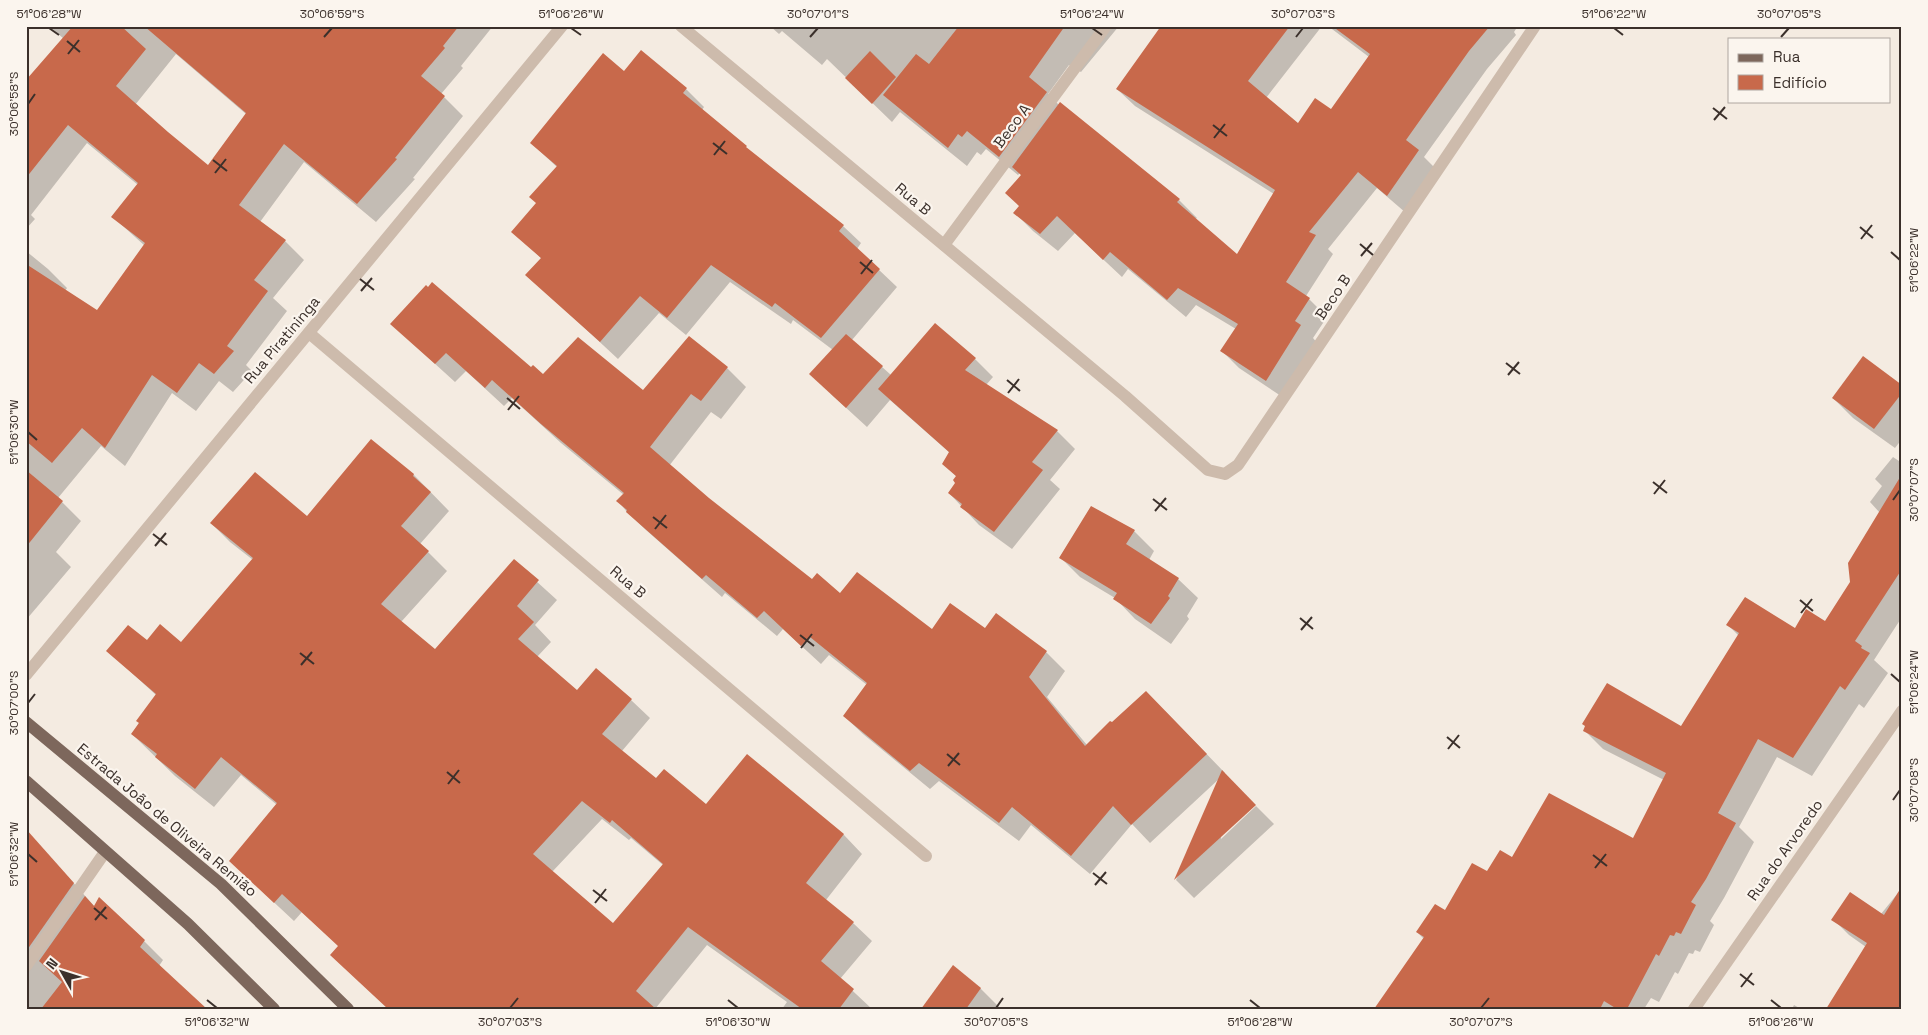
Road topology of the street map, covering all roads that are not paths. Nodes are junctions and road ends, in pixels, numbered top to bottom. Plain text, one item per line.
1 (562, 26) edge
2 (681, 26) edge
3 (1106, 26) edge
4 (1535, 26) edge
5 (944, 245) junction
6 (309, 333) junction
7 (1125, 396) joint
8 (26, 675) edge
9 (1902, 711) edge
10 (26, 722) edge
11 (26, 781) edge
12 (105, 852) junction
13 (926, 856) dead end
14 (26, 966) edge
15 (274, 1009) edge
16 (348, 1009) edge
17 (1694, 1009) edge

1 - 6 street, Rua Piratininga
2 - 5 street, Rua B
3 - 5 street, Beco A
4 - 7 street, Beco B
5 - 7 street, Rua B
6 - 8 street, Rua Piratininga
6 - 13 street, Rua B
9 - 17 street, Rua do Arvoredo
10 - 16 main road, Estrada João de Oliveira Remião
11 - 12 main road
12 - 14 street
12 - 15 main road

